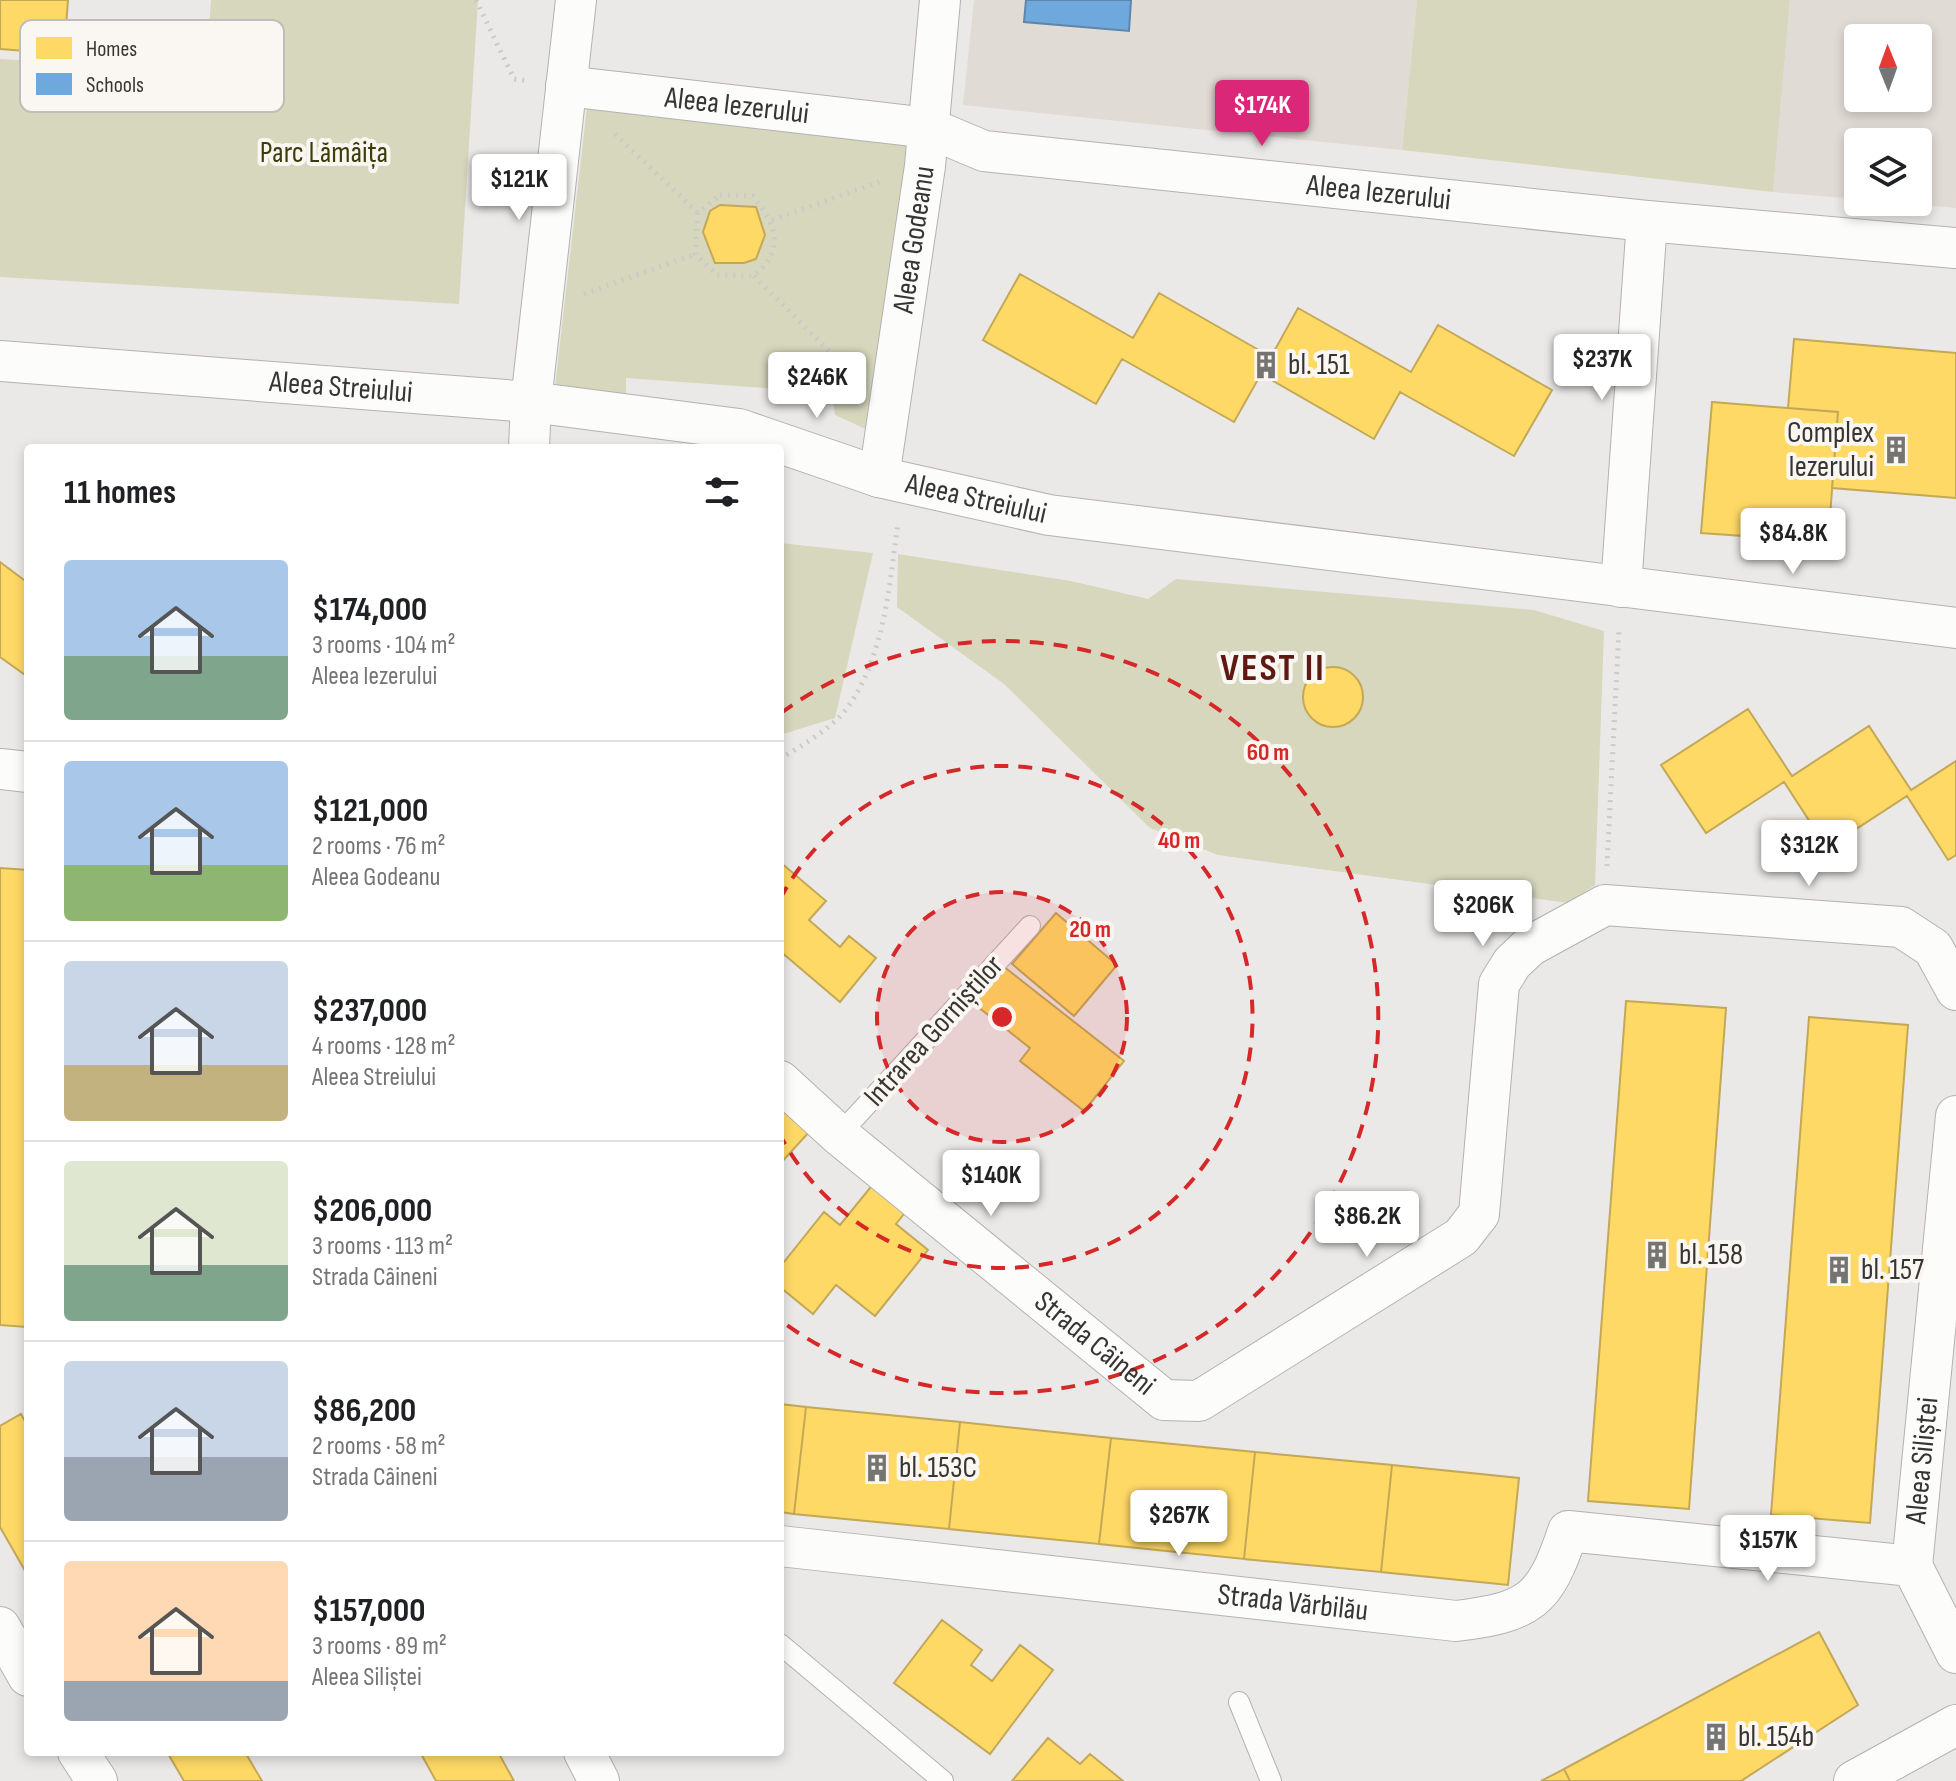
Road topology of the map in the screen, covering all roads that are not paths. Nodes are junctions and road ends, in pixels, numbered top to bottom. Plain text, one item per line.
1 (576, 0) edge
2 (940, 0) edge
3 (566, 86) junction
4 (927, 147) junction
5 (1647, 221) junction
6 (1956, 248) edge
7 (0, 361) edge
8 (531, 402) junction
9 (529, 444) edge
10 (784, 444) edge
11 (784, 444) edge
12 (891, 480) junction
13 (1621, 587) junction
14 (1956, 628) edge
15 (0, 769) edge
16 (24, 772) edge
17 (1030, 926) dead end
18 (1956, 990) edge
19 (784, 1085) edge
20 (1956, 1116) edge
21 (839, 1135) junction
22 (1568, 1531) joint
23 (784, 1546) edge
24 (1912, 1566) junction
25 (0, 1627) edge
26 (784, 1647) edge
27 (1956, 1653) edge
28 (24, 1669) edge
29 (1239, 1702) dead end
30 (1956, 1725) edge
31 (81, 1756) edge
32 (586, 1756) edge
33 (97, 1781) edge
34 (599, 1781) edge
35 (943, 1781) edge
36 (1271, 1781) edge
37 (1854, 1781) edge

1 - 3 street
2 - 4 street, Aleea Godeanu
3 - 4 street, Aleea Iezerului
3 - 8 street
4 - 5 street, Aleea Iezerului
4 - 12 street, Aleea Godeanu
5 - 6 street, Aleea Iezerului
5 - 13 street
7 - 8 street, Aleea Streiului
8 - 9 street
8 - 11 street, Aleea Streiului
10 - 12 street, Aleea Streiului
12 - 13 street, Aleea Streiului
13 - 14 street, Aleea Streiului
15 - 16 street
17 - 21 lane, Intrarea Gorniștilor
18 - 21 street, Strada Câineni
19 - 21 street, Strada Câineni
20 - 24 street, Aleea Siliștei
22 - 23 street, Strada Vărbilău
22 - 24 street, Aleea Siliștei
24 - 27 street, Aleea Siliștei
25 - 28 street
26 - 35 lane
29 - 36 lane
30 - 37 street
31 - 33 street
32 - 34 street

